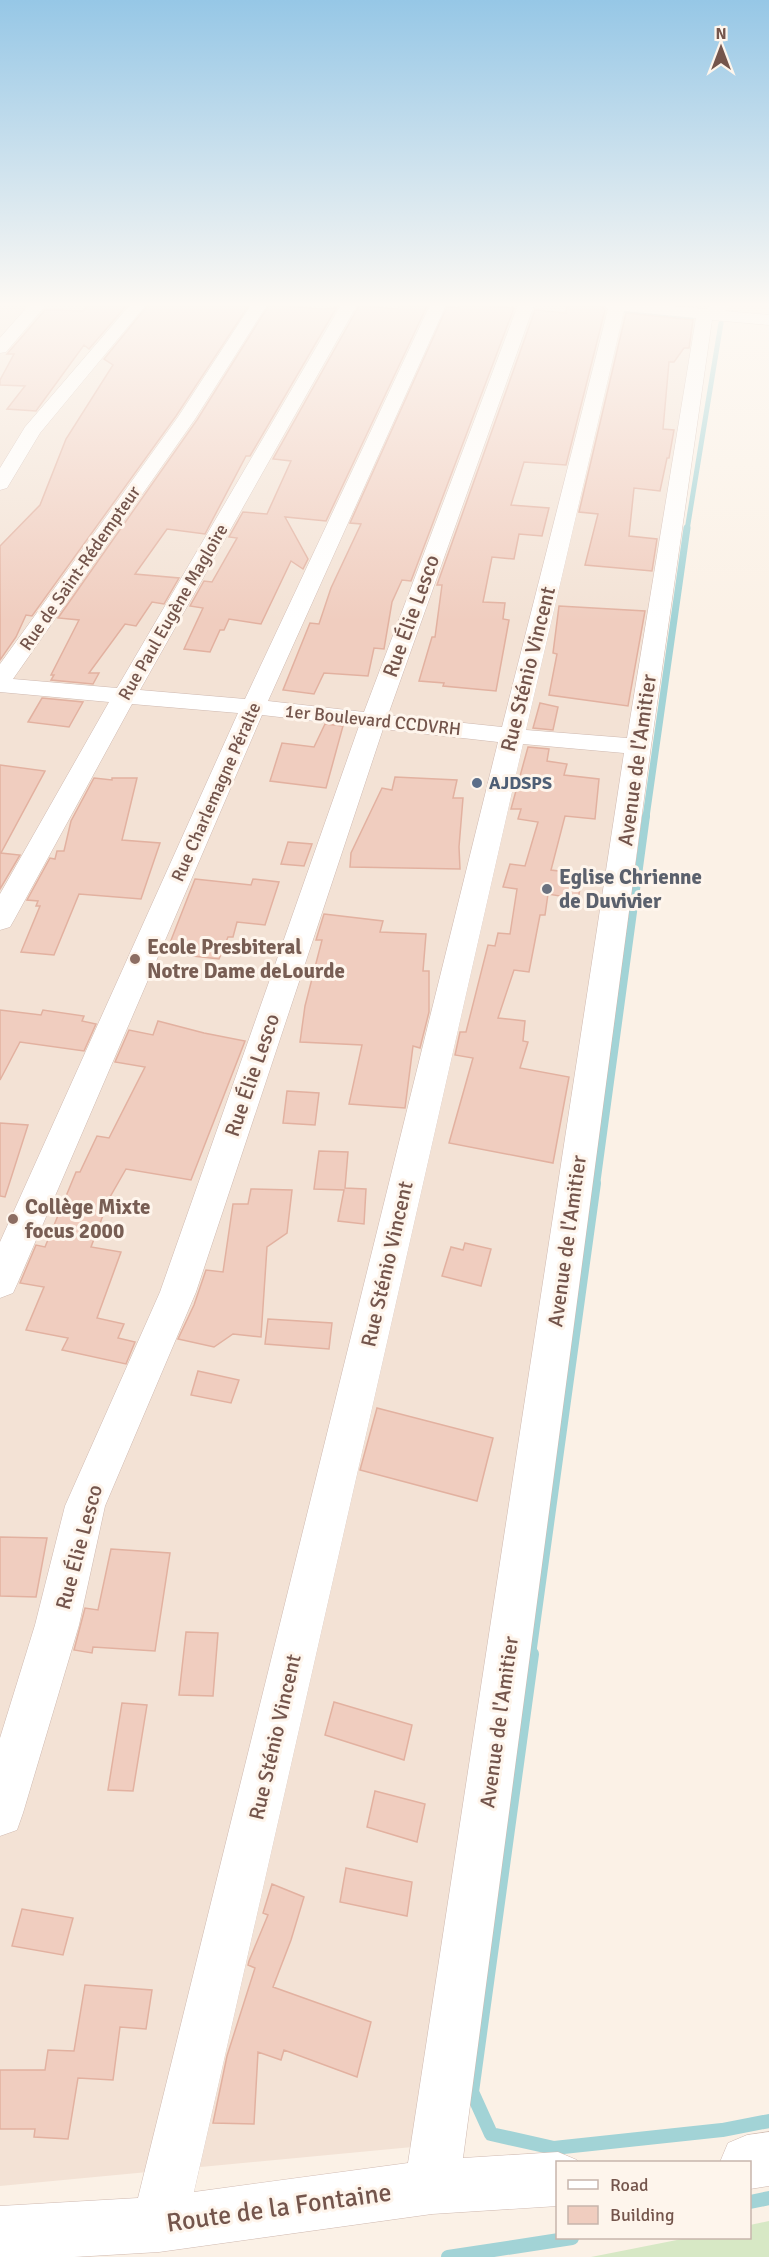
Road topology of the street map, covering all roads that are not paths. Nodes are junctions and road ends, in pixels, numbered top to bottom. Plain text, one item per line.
1 (49, 410) edge
2 (192, 410) edge
3 (288, 410) edge
4 (390, 410) edge
5 (487, 410) edge
6 (591, 410) edge
7 (690, 410) edge
8 (0, 484) edge
9 (0, 683) edge
10 (124, 696) junction
11 (253, 707) junction
12 (373, 721) junction
13 (512, 736) junction
14 (638, 746) junction
15 (0, 920) edge
16 (0, 1281) edge
17 (0, 1813) edge
18 (769, 2159) edge
19 (751, 2162) edge
20 (556, 2179) edge
21 (432, 2187) junction
22 (159, 2224) junction
23 (0, 2234) edge

1 - 8 street
2 - 9 street, Rue de Saint-Rédempteur
3 - 10 street, Rue Paul Eugène Magloire
4 - 11 street, Rue Charlemagne Péralte
5 - 12 street, Rue Élie Lesco
6 - 13 street, Rue Sténio Vincent
7 - 14 street, Avenue de l'Amitier
9 - 10 street, 1er Boulevard CCDVRH
10 - 11 street, 1er Boulevard CCDVRH
10 - 15 street, Rue Paul Eugène Magloire
11 - 12 street, 1er Boulevard CCDVRH
11 - 16 street, Rue Charlemagne Péralte
12 - 13 street, 1er Boulevard CCDVRH
12 - 17 street, Rue Élie Lesco
13 - 14 street, 1er Boulevard CCDVRH
13 - 22 street, Rue Sténio Vincent
14 - 21 street, Avenue de l'Amitier
18 - 19 street
20 - 21 street, Route de la Fontaine
21 - 22 street, Route de la Fontaine
22 - 23 street, Route de la Fontaine

